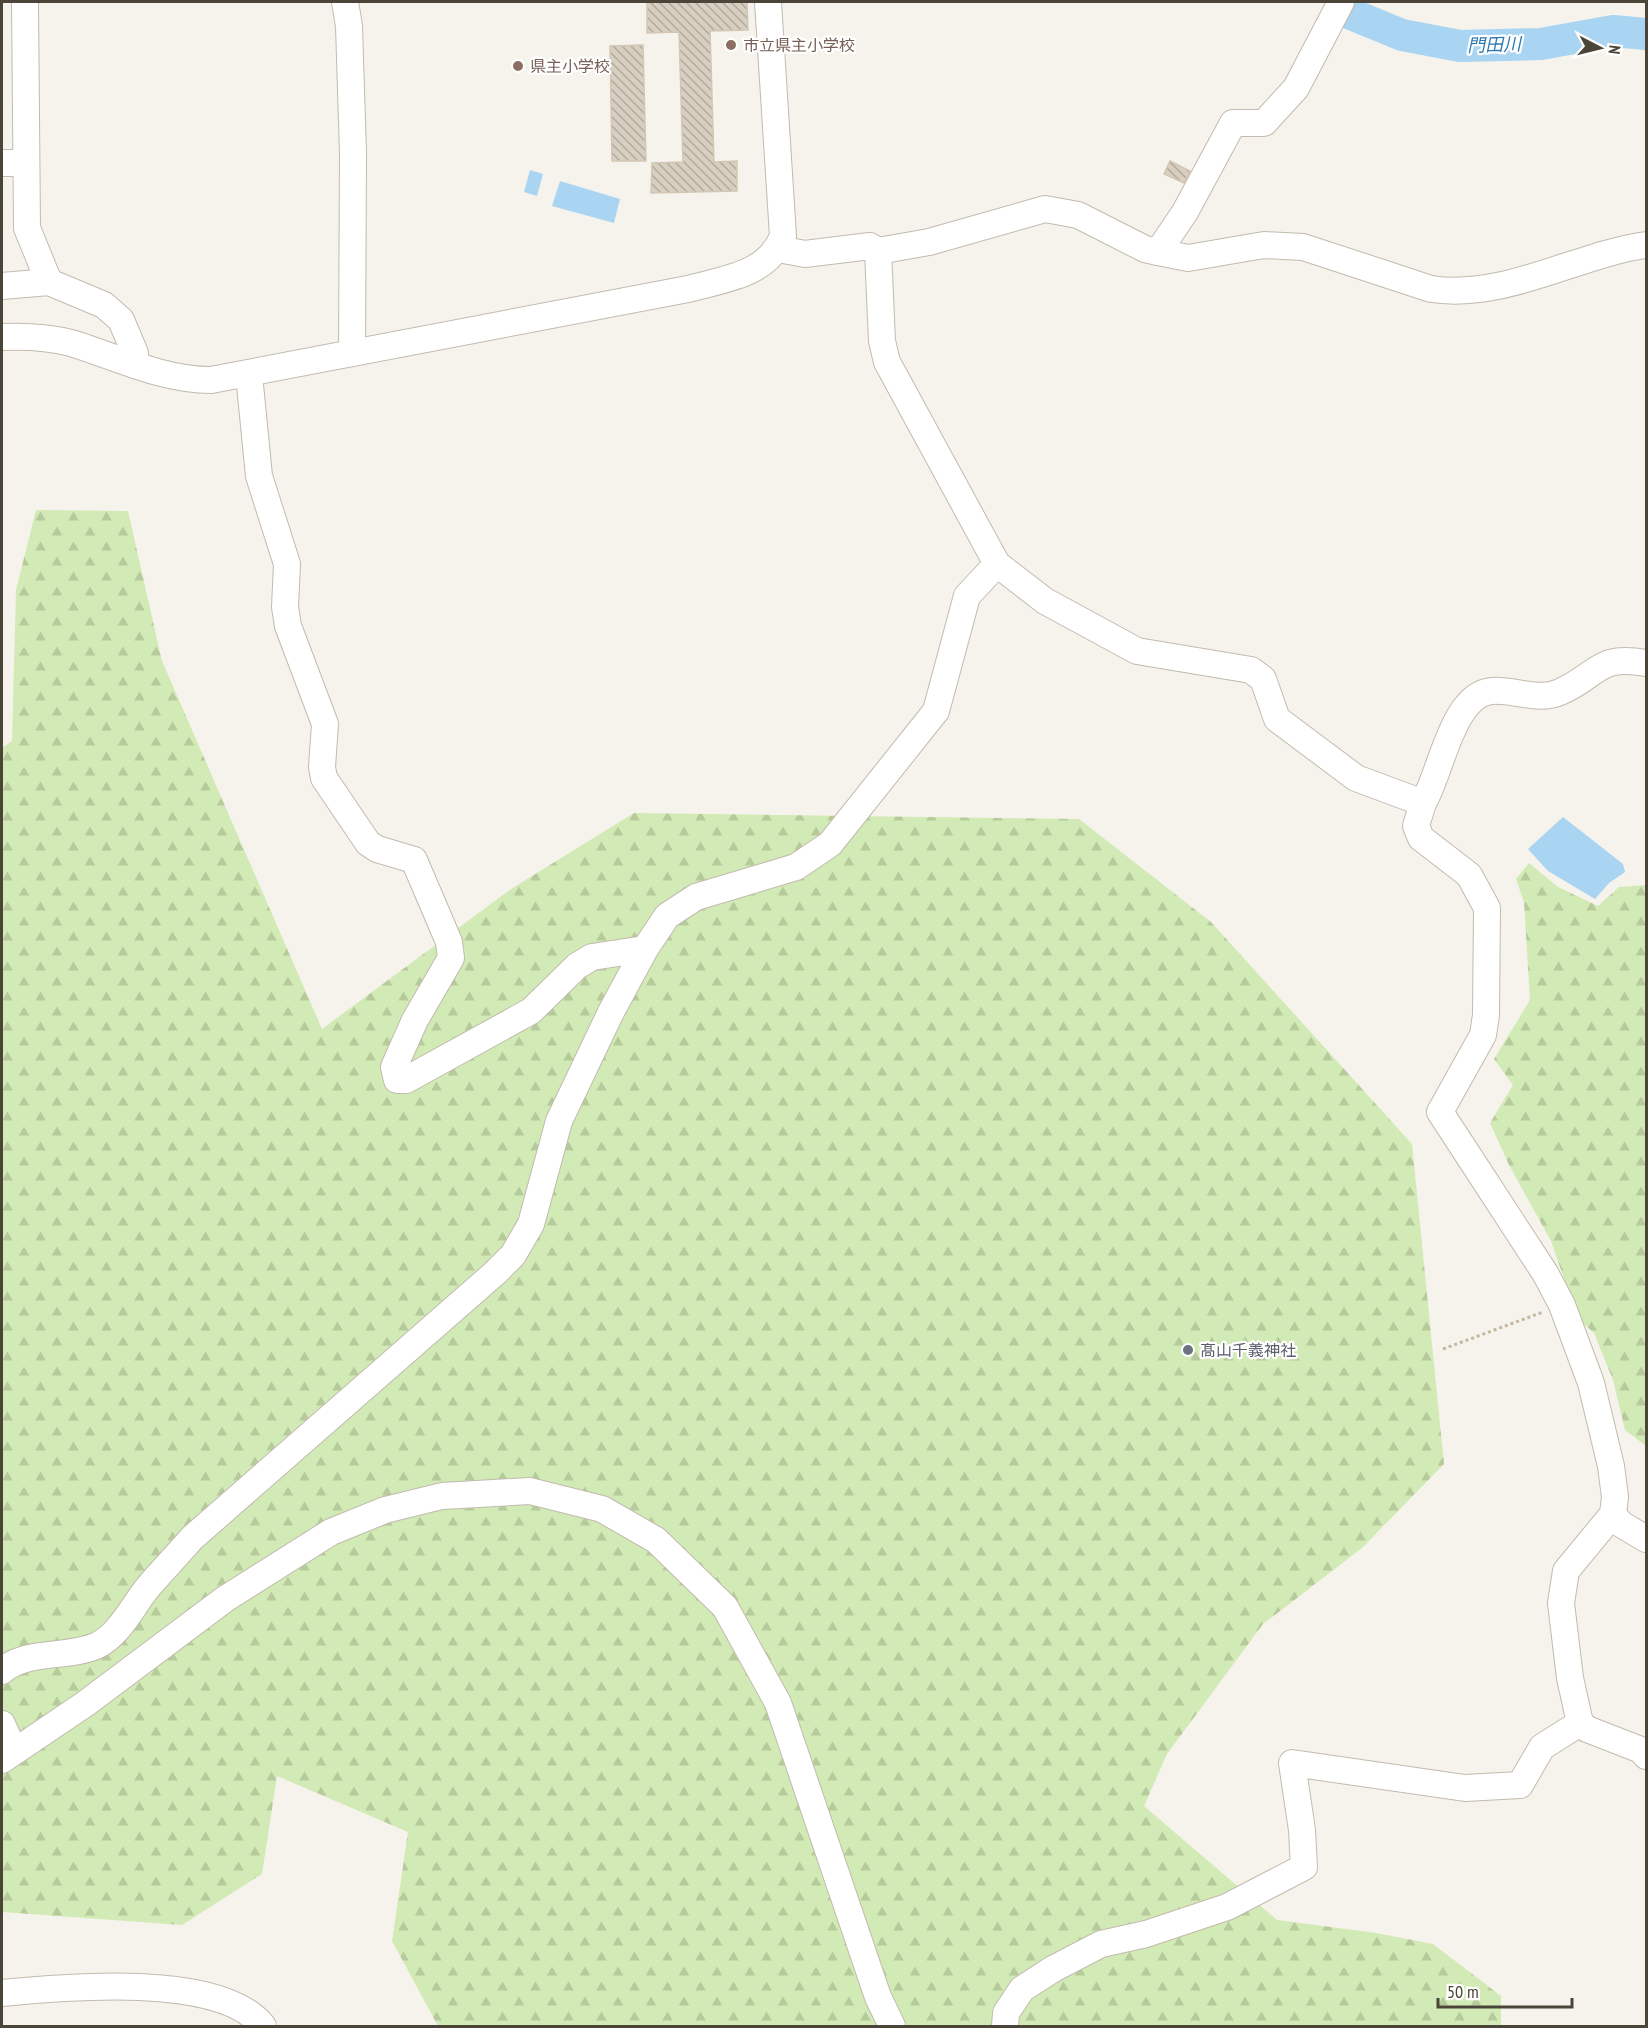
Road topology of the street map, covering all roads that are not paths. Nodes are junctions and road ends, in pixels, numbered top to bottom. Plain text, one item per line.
1 (25, 2) edge
2 (345, 2) edge
3 (768, 2) edge
4 (1341, 2) edge
5 (14, 163) edge
6 (1647, 245) edge
7 (778, 249) junction
8 (878, 251) junction
9 (1158, 252) junction
10 (48, 282) junction
11 (2, 286) edge
12 (2, 337) edge
13 (352, 353) junction
14 (135, 365) junction
15 (249, 375) junction
16 (997, 564) junction
17 (1647, 663) edge
18 (1423, 803) junction
19 (645, 949) junction
20 (1613, 1514) junction
21 (1647, 1539) edge
22 (2, 1671) edge
23 (1580, 1723) junction
24 (2, 1724) edge
25 (8, 1756) edge
26 (1647, 1756) edge
27 (2, 1993) edge
28 (263, 2026) edge
29 (892, 2026) edge
30 (1005, 2026) edge

1 - 5 street
2 - 13 street
3 - 7 street
4 - 9 street
5 - 10 street
6 - 9 street
7 - 8 street
7 - 13 street
8 - 9 street
8 - 16 street
10 - 11 street
10 - 14 street
12 - 14 street
13 - 15 street
14 - 15 street
15 - 19 street
16 - 18 street
16 - 19 street
17 - 18 street
18 - 20 street
19 - 22 street
20 - 21 street
20 - 23 street
23 - 26 street
23 - 30 street
24 - 25 street
25 - 29 street
27 - 28 street

